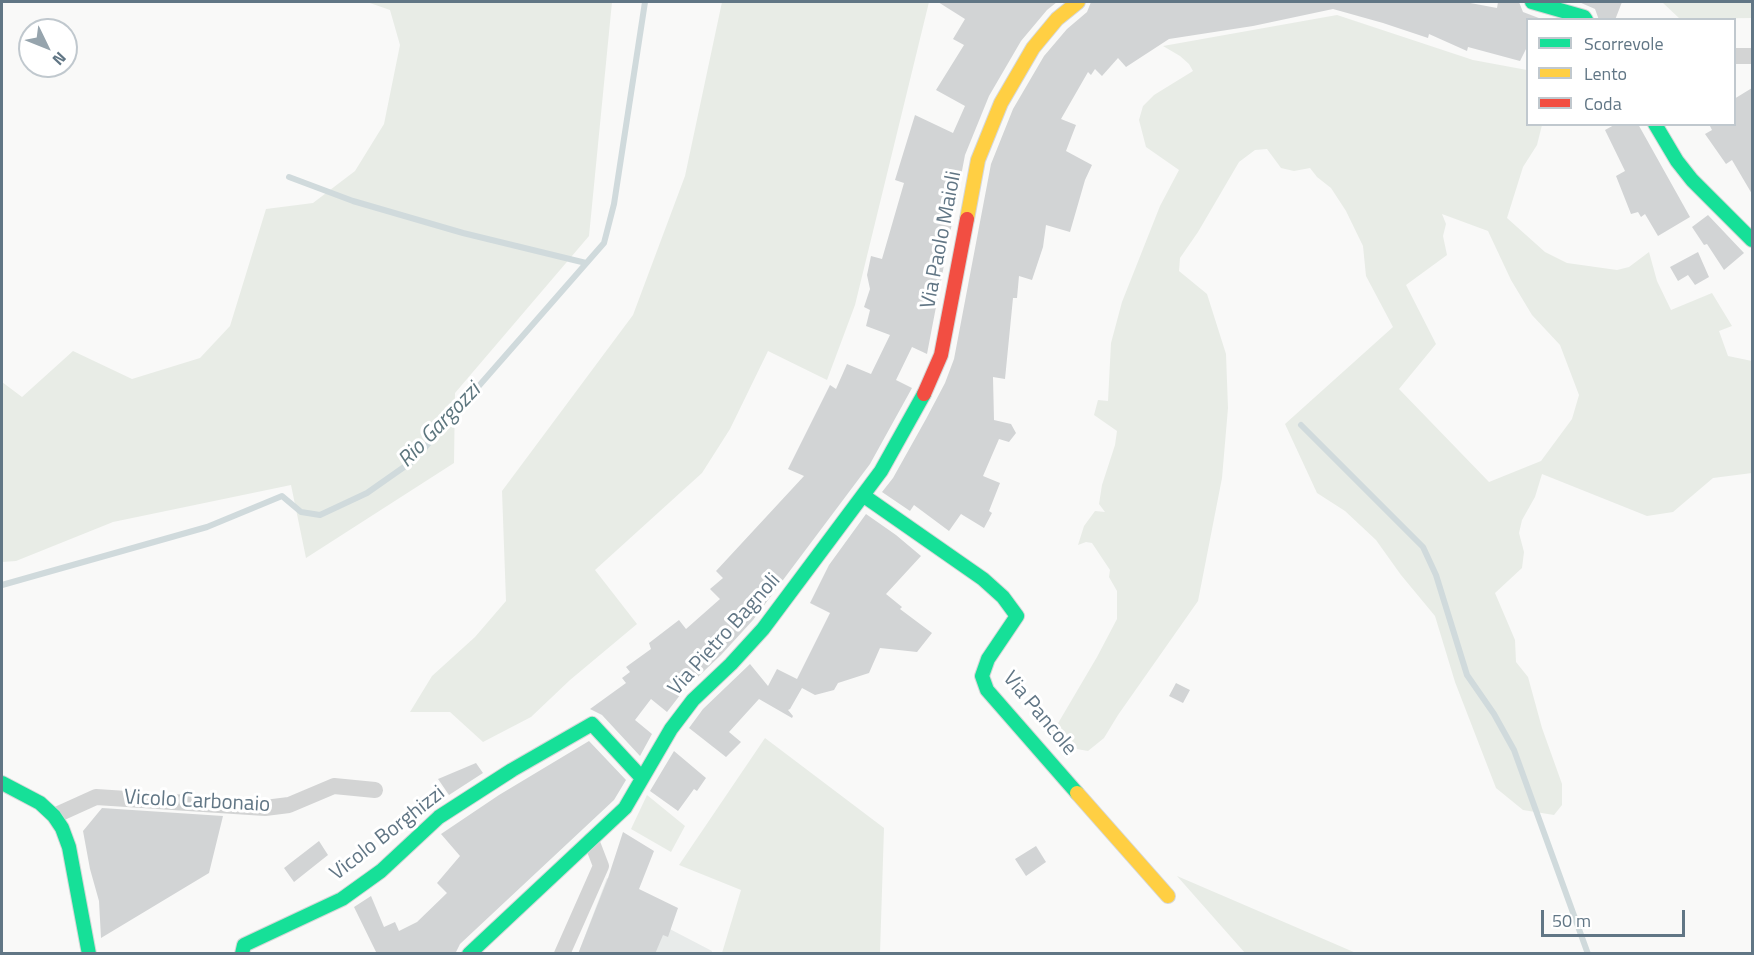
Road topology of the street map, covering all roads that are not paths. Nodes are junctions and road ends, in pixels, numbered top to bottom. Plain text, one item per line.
1 (1078, 2) edge
2 (1532, 2) edge
3 (1584, 18) edge
4 (1736, 56) edge
5 (1752, 56) edge
6 (1656, 126) edge
7 (1752, 240) edge
8 (864, 496) junction
9 (641, 777) junction
10 (2, 783) edge
11 (375, 790) dead end
12 (54, 816) junction
13 (591, 840) junction
14 (1168, 896) dead end
15 (243, 949) edge
16 (89, 954) edge
17 (469, 954) edge
18 (562, 954) edge

1 - 8 street, Via Paolo Maioli
2 - 3 street
4 - 5 street
6 - 7 street
8 - 9 street, Via Pietro Bagnoli
8 - 14 street, Via Pancole
9 - 13 street, Via Pietro Bagnoli
9 - 15 street, Vicolo Borghizzi
10 - 12 street
11 - 12 street, Vicolo Carbonaio
12 - 16 street
13 - 17 street, Via Pietro Bagnoli
13 - 18 street

